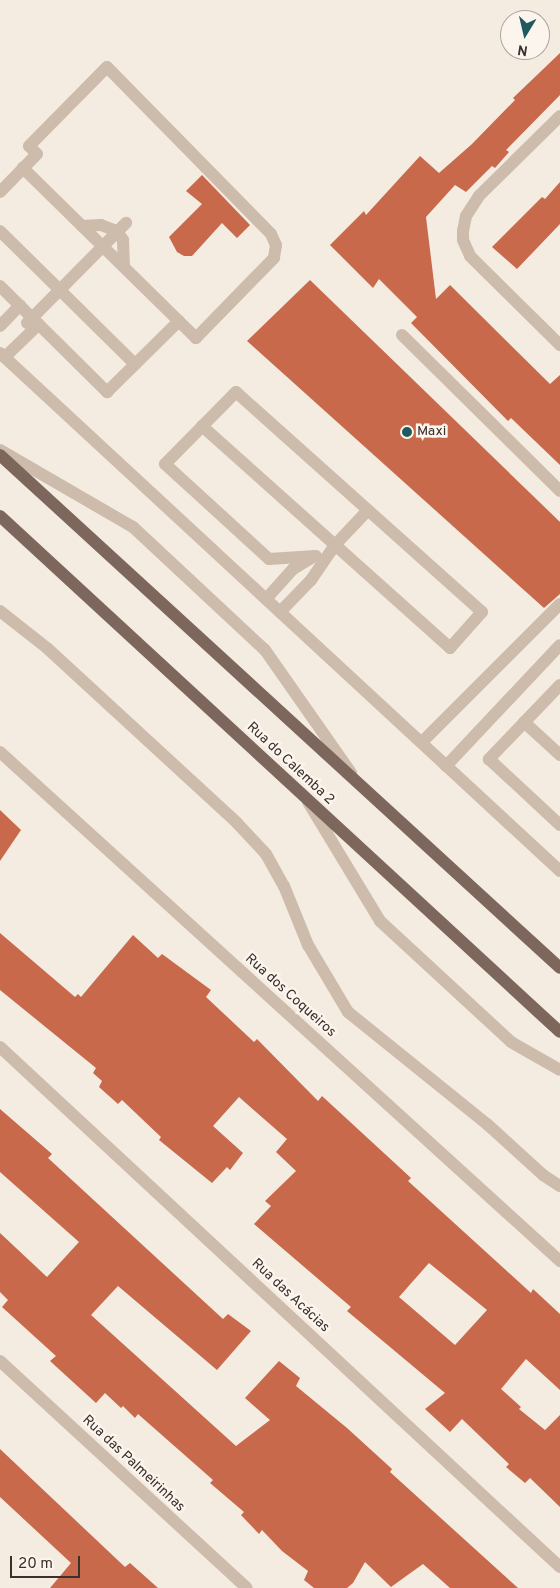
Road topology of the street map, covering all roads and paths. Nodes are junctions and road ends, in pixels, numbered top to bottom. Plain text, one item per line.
1 (560, 116) edge
2 (23, 168) junction
3 (0, 192) edge
4 (82, 226) junction
5 (121, 227) junction
6 (0, 231) edge
7 (103, 246) junction
8 (124, 267) junction
9 (0, 286) edge
10 (60, 290) junction
11 (20, 305) junction
12 (179, 321) junction
13 (33, 322) junction
14 (0, 326) edge
15 (402, 335) dead end
16 (560, 345) edge
17 (2, 355) edge
18 (135, 364) junction
19 (202, 426) junction
20 (0, 450) edge
21 (0, 455) edge
22 (560, 491) edge
23 (368, 510) junction
24 (0, 516) edge
25 (335, 545) junction
26 (316, 556) junction
27 (266, 599) junction
28 (560, 604) edge
29 (0, 611) edge
30 (280, 612) junction
31 (560, 645) edge
32 (560, 685) edge
33 (524, 722) junction
34 (422, 742) junction
35 (0, 752) edge
36 (560, 755) edge
37 (446, 766) junction
38 (360, 785) junction
39 (306, 800) junction
40 (560, 825) edge
41 (560, 871) edge
42 (560, 968) edge
43 (560, 1032) edge
44 (0, 1047) edge
45 (560, 1070) edge
46 (560, 1186) edge
47 (560, 1261) edge
48 (0, 1361) edge
49 (560, 1567) edge
50 (247, 1588) edge

1 - 16 street
2 - 3 street
2 - 4 street
2 - 12 street
4 - 5 street
4 - 7 street
5 - 7 street
5 - 8 street
6 - 10 street
7 - 8 street
7 - 10 street
8 - 12 street
9 - 11 street
10 - 13 street
10 - 18 street
11 - 13 street
11 - 14 street
12 - 18 street
13 - 17 street
13 - 18 street
15 - 22 street
17 - 27 street
19 - 23 street
19 - 25 street
19 - 26 street
20 - 38 street
21 - 38 main road
23 - 25 street
23 - 25 street
24 - 39 main road, Rua do Calemba 2
25 - 26 street
25 - 30 street
26 - 27 street
27 - 30 street
28 - 34 street
29 - 46 street
30 - 34 street
31 - 37 street
32 - 33 street
33 - 36 street
33 - 40 street
34 - 37 street
35 - 47 street, Rua dos Coqueiros
37 - 41 street
38 - 42 main road
39 - 43 main road, Rua do Calemba 2
39 - 45 street
44 - 49 street, Rua das Acácias
48 - 50 street, Rua das Palmeirinhas

